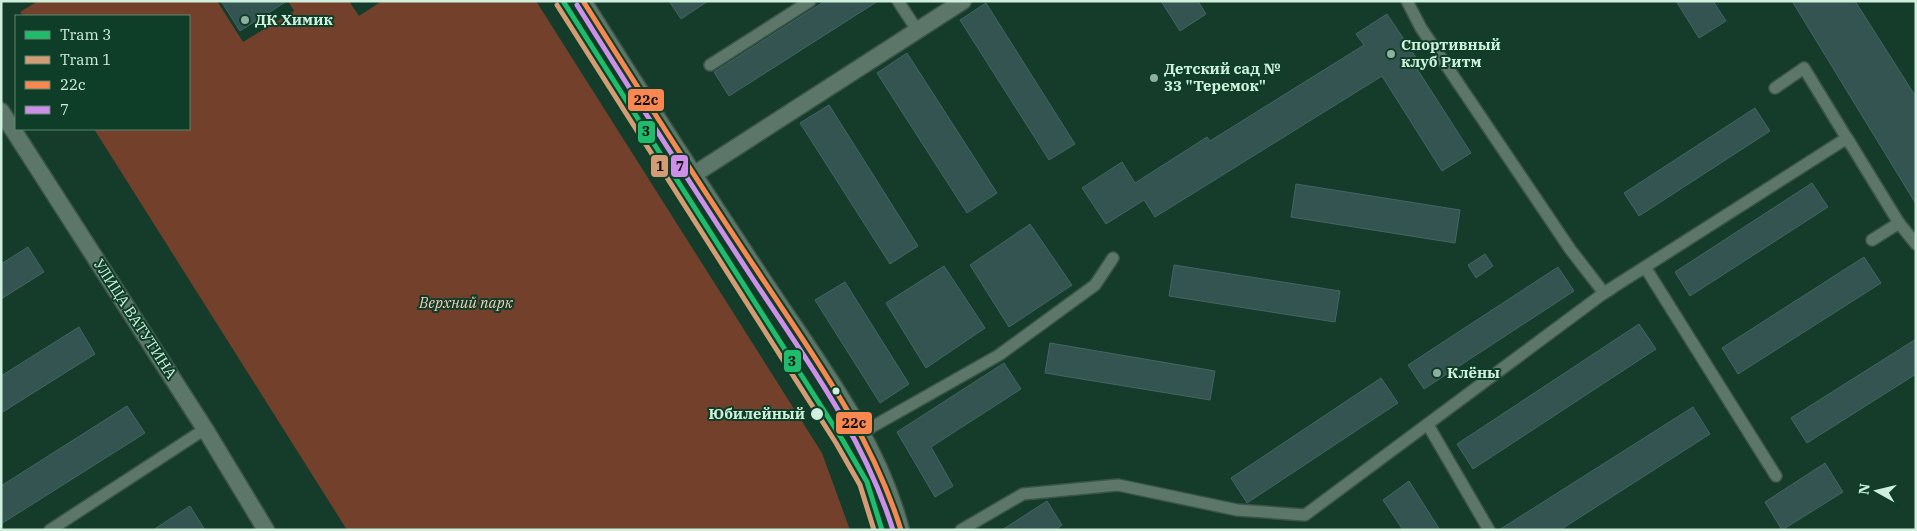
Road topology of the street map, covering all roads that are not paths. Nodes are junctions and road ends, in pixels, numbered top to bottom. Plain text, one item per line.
1 (583, 1) edge
2 (810, 1) edge
3 (898, 1) edge
4 (963, 1) edge
5 (1407, 1) edge
6 (922, 27) junction
7 (710, 65) dead end
8 (1775, 88) dead end
9 (1, 111) edge
10 (1847, 138) junction
11 (693, 175) junction
12 (1899, 223) junction
13 (1872, 240) dead end
14 (1916, 244) edge
15 (1113, 258) dead end
16 (1645, 267) junction
17 (1604, 293) junction
18 (1428, 425) junction
19 (205, 429) junction
20 (863, 432) junction
21 (1776, 476) dead end
22 (50, 530) edge
23 (266, 530) edge
24 (901, 530) edge
25 (961, 530) edge
26 (1489, 530) edge

1 - 11 street
2 - 7 street
3 - 6 street
4 - 6 street
5 - 17 street
6 - 11 street
8 - 10 street
9 - 19 street, УЛИЦА ВАТУТИНА
10 - 12 street
10 - 16 street
11 - 20 street
12 - 13 street
12 - 14 street
15 - 20 street
16 - 17 street
16 - 21 street
17 - 18 street
18 - 25 street
18 - 26 street
19 - 22 street
19 - 23 street, УЛИЦА ВАТУТИНА
20 - 24 street

